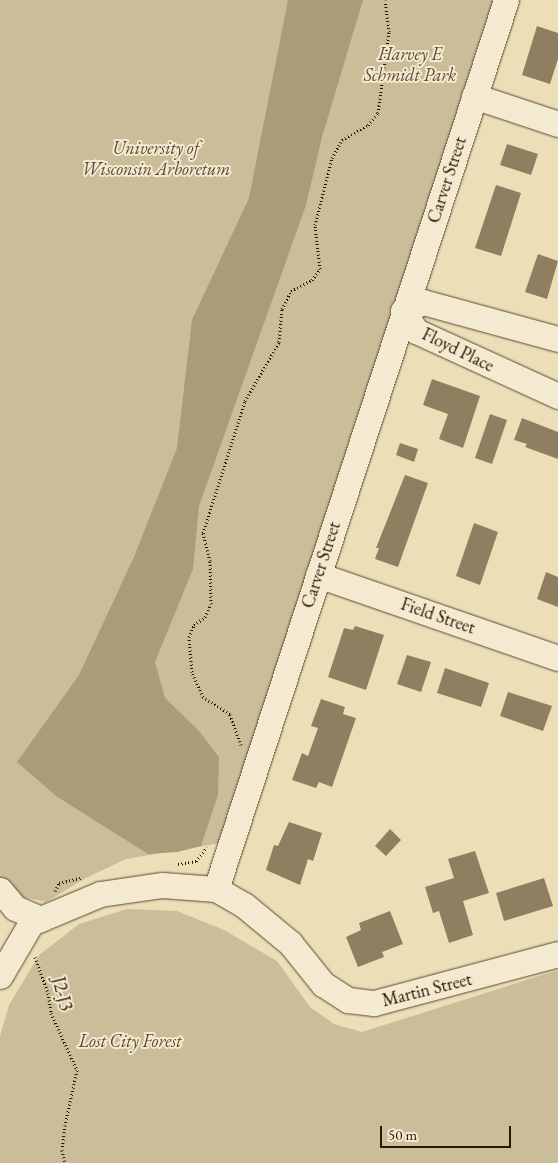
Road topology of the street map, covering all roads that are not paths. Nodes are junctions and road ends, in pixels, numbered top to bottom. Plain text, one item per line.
1 (506, 0) edge
2 (474, 96) junction
3 (558, 124) edge
4 (403, 311) junction
5 (558, 339) edge
6 (558, 396) edge
7 (318, 574) junction
8 (558, 658) edge
9 (216, 889) junction
10 (0, 890) edge
11 (40, 919) junction
12 (558, 954) edge
13 (0, 976) edge

1 - 2 street, Carver Street
2 - 3 street
2 - 4 street, Carver Street
4 - 5 street, Floyd Place
4 - 6 street, Floyd Place
4 - 7 street, Carver Street
7 - 8 street, Field Street
7 - 9 street, Carver Street
9 - 11 street
9 - 12 street, Martin Street
10 - 11 street
11 - 13 street

